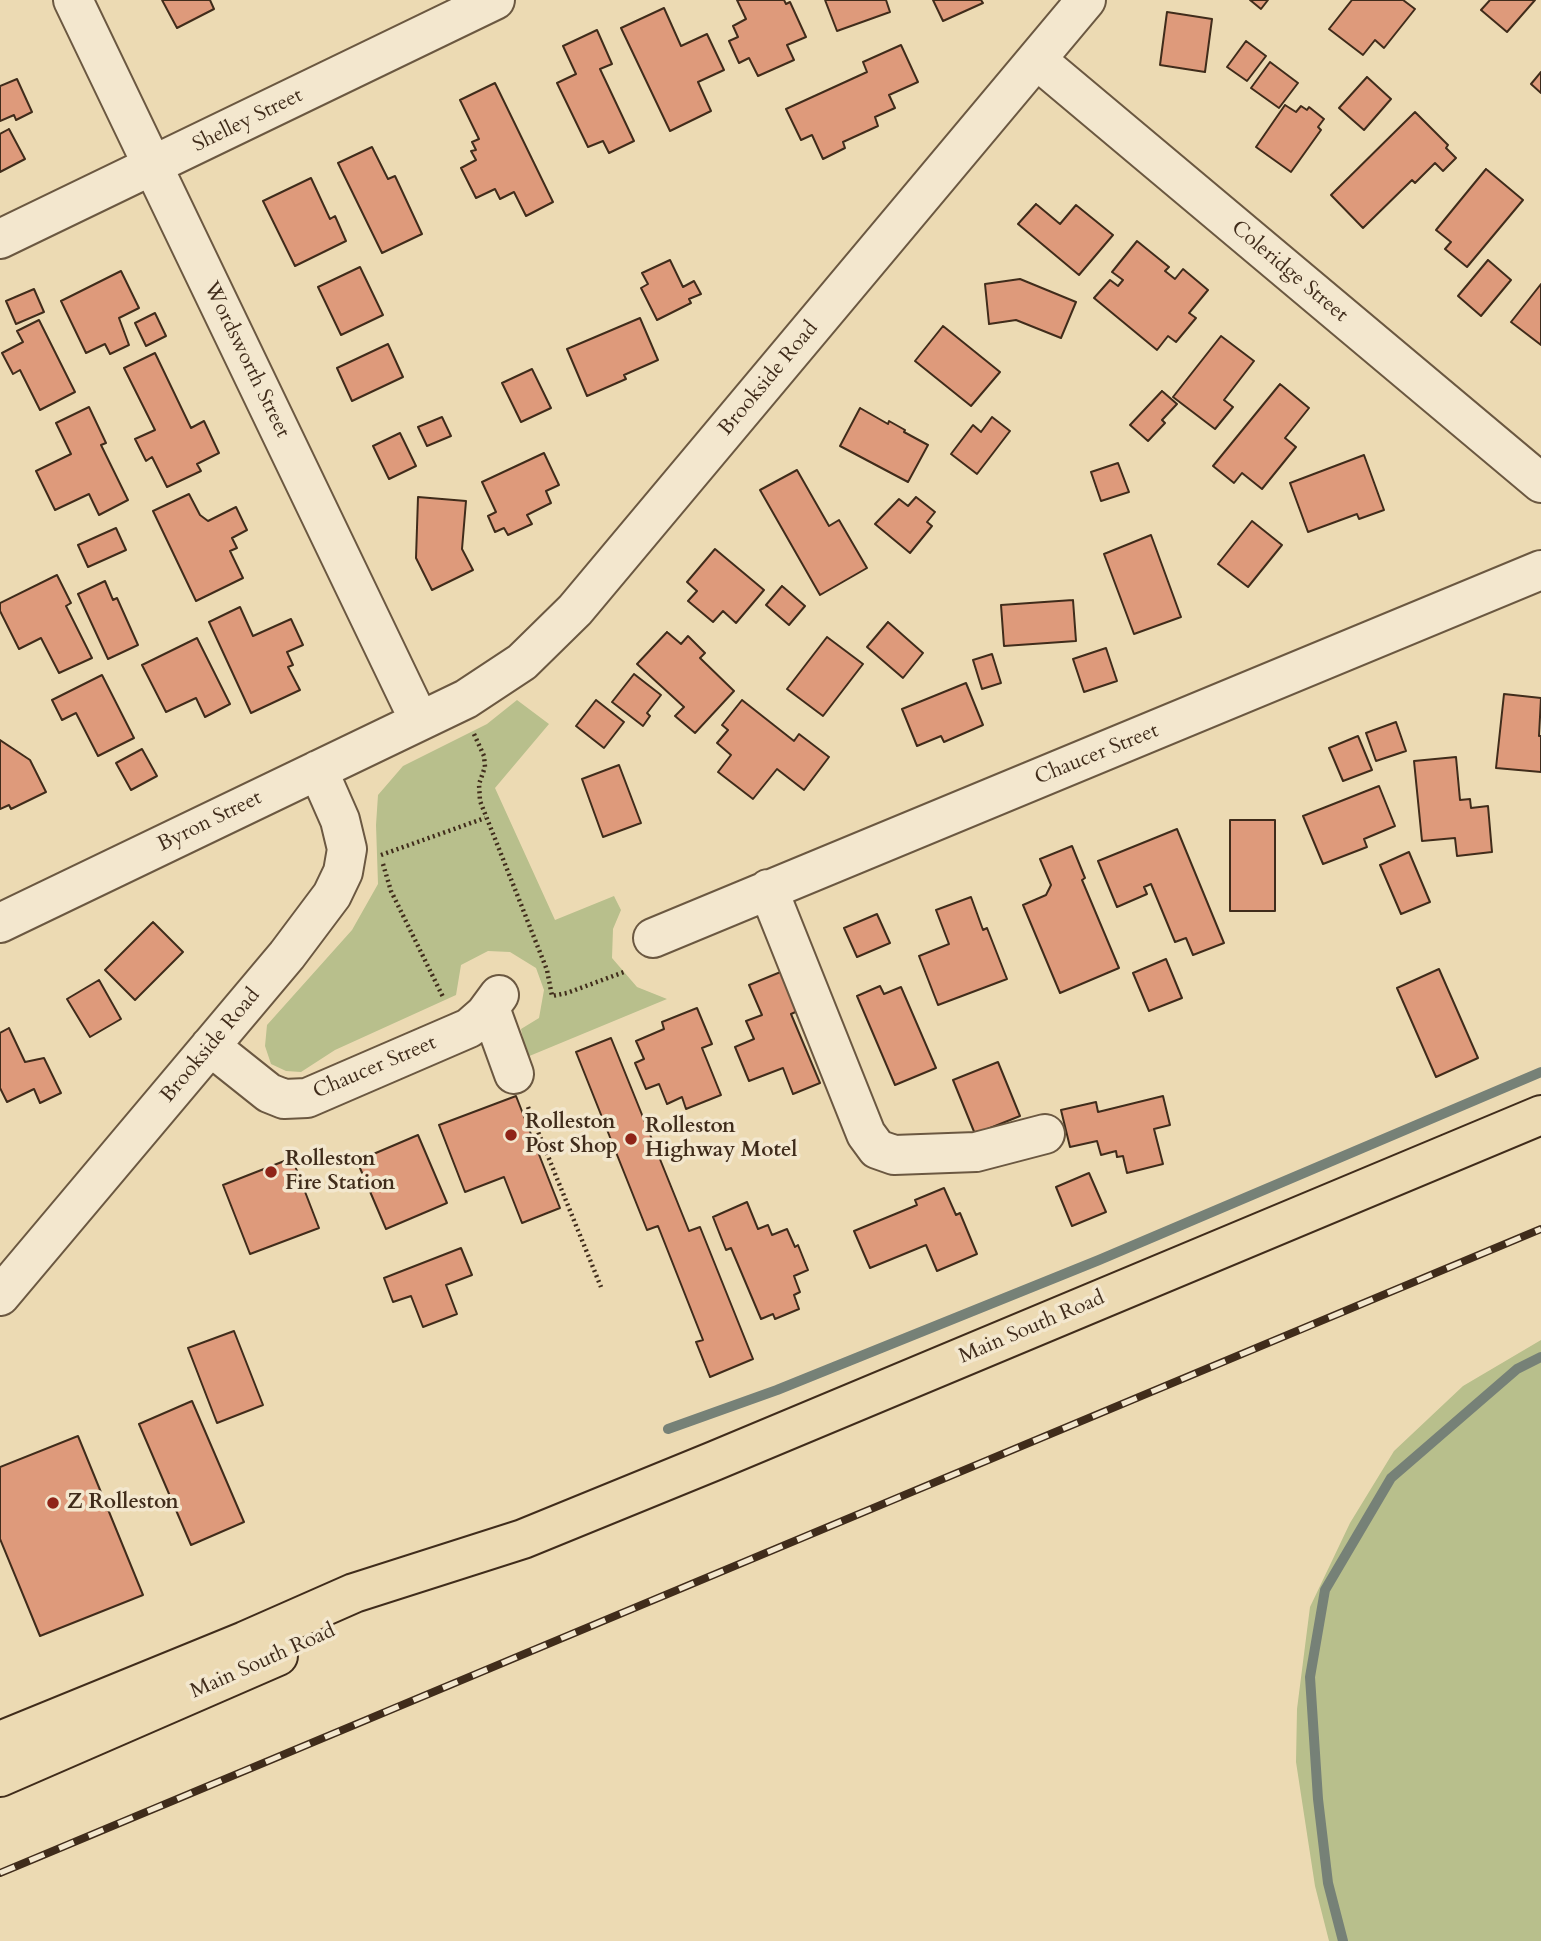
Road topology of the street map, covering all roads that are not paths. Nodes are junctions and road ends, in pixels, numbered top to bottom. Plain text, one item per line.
1 (74, 0) edge
2 (495, 0) edge
3 (1078, 3) edge
4 (1037, 60) junction
5 (153, 166) junction
6 (0, 239) edge
7 (1541, 483) edge
8 (1541, 570) edge
9 (419, 720) junction
10 (317, 770) junction
11 (768, 889) junction
12 (0, 923) edge
13 (653, 938) dead end
14 (210, 1046) junction
15 (519, 1086) road end
16 (1541, 1115) edge
17 (1045, 1134) dead end
18 (0, 1296) edge
19 (523, 1539) junction
20 (0, 1741) edge
21 (0, 1777) edge

1 - 5 street, Wordsworth Street
2 - 5 street, Shelley Street
3 - 4 street, Brookside Road
4 - 7 street, Coleridge Street
4 - 9 street, Brookside Road
5 - 6 street, Shelley Street
5 - 9 street, Wordsworth Street
8 - 11 street, Chaucer Street
9 - 10 street, Byron Street
10 - 12 street, Byron Street
10 - 14 street, Brookside Road
11 - 13 street, Chaucer Street
11 - 17 street
14 - 15 street, Chaucer Street
14 - 18 street, Brookside Road
16 - 19 highway, Main South Road
19 - 20 highway, Main South Road
19 - 21 highway, Main South Road

